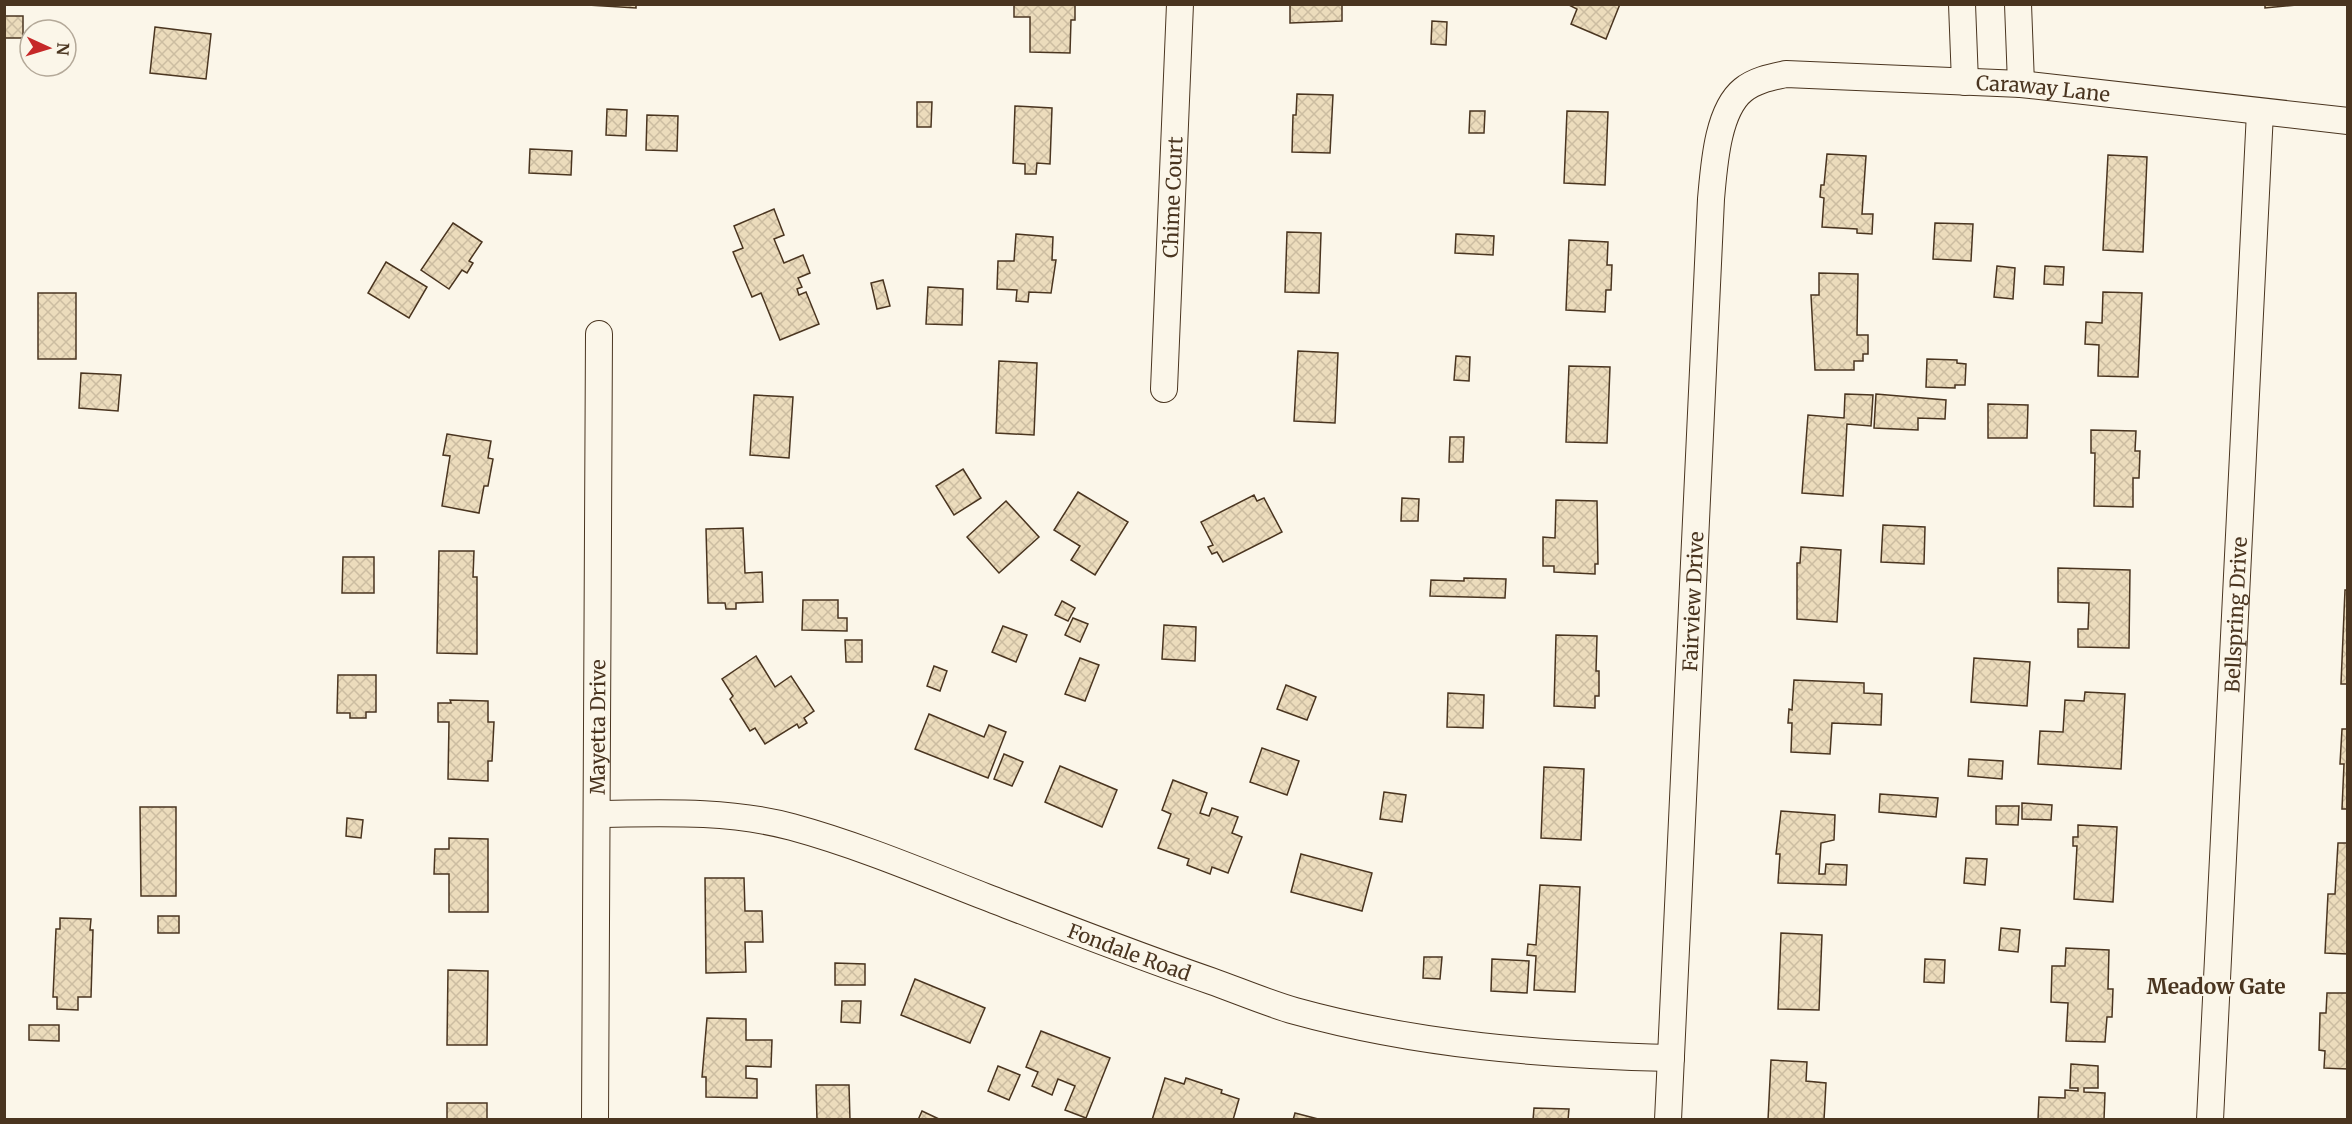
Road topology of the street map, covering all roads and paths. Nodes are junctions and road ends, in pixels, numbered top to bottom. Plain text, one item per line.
1 (1180, 4) edge
2 (1962, 4) edge
3 (2018, 4) edge
4 (1965, 82) junction
5 (2021, 84) junction
6 (1742, 90) joint
7 (2260, 111) junction
8 (2348, 121) edge
9 (599, 334) dead end
10 (1164, 389) dead end
11 (598, 814) junction
12 (1671, 1058) junction
13 (595, 1119) edge
14 (1668, 1119) edge
15 (2210, 1119) edge

1 - 10 street, Chime Court
2 - 4 street
3 - 5 street
4 - 5 street, Caraway Lane
4 - 6 street, Caraway Lane
5 - 7 street, Caraway Lane
6 - 12 street, Fairview Drive
7 - 8 street, Caraway Lane
7 - 15 street, Bellspring Drive
9 - 11 street, Mayetta Drive
11 - 12 street, Fondale Road
11 - 13 street, Mayetta Drive
12 - 14 street, Fairview Drive

